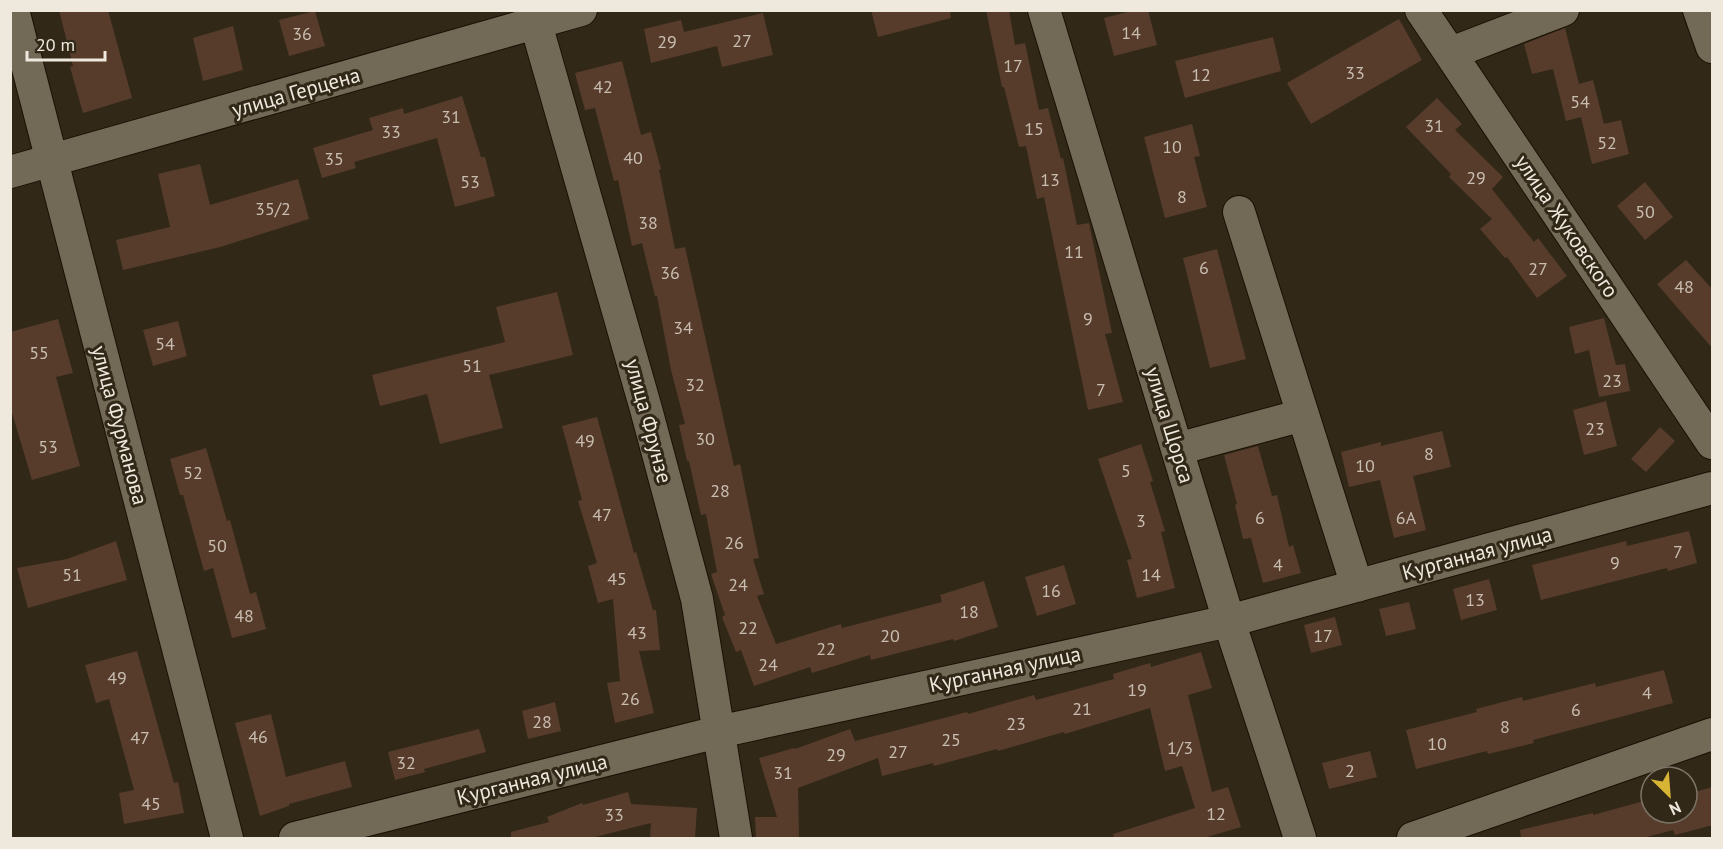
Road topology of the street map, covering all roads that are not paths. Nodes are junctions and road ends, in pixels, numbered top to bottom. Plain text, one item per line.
1 (13, 10) edge
2 (581, 10) edge
3 (1044, 10) edge
4 (1421, 10) edge
5 (1563, 10) edge
6 (1699, 10) edge
7 (534, 17) edge
8 (1713, 47) edge
9 (1451, 53) junction
10 (51, 161) junction
11 (10, 172) edge
12 (1239, 212) dead end
13 (1303, 415) junction
14 (1713, 443) edge
15 (1177, 449) junction
16 (1713, 488) edge
17 (1357, 586) junction
18 (1230, 621) junction
19 (718, 732) junction
20 (1713, 734) edge
21 (227, 838) edge
22 (295, 838) edge
23 (736, 838) edge
24 (1300, 838) edge
25 (1413, 838) edge

1 - 10 street, улица Фурманова
2 - 7 street, улица Герцена
3 - 15 street, улица Щорса
4 - 9 street, улица Жуковского
5 - 9 street
6 - 8 street
7 - 10 street, улица Герцена
7 - 19 street, улица Фрунзе
9 - 14 street, улица Жуковского
10 - 11 street, улица Герцена
10 - 21 street, улица Фурманова
12 - 13 street
13 - 15 street
13 - 17 street
15 - 18 street, улица Щорса
16 - 17 street, Курганная улица
17 - 18 street, Курганная улица
18 - 19 street, Курганная улица
18 - 24 street, улица Щорса
19 - 22 street, Курганная улица
19 - 23 street, улица Фрунзе
20 - 25 street

